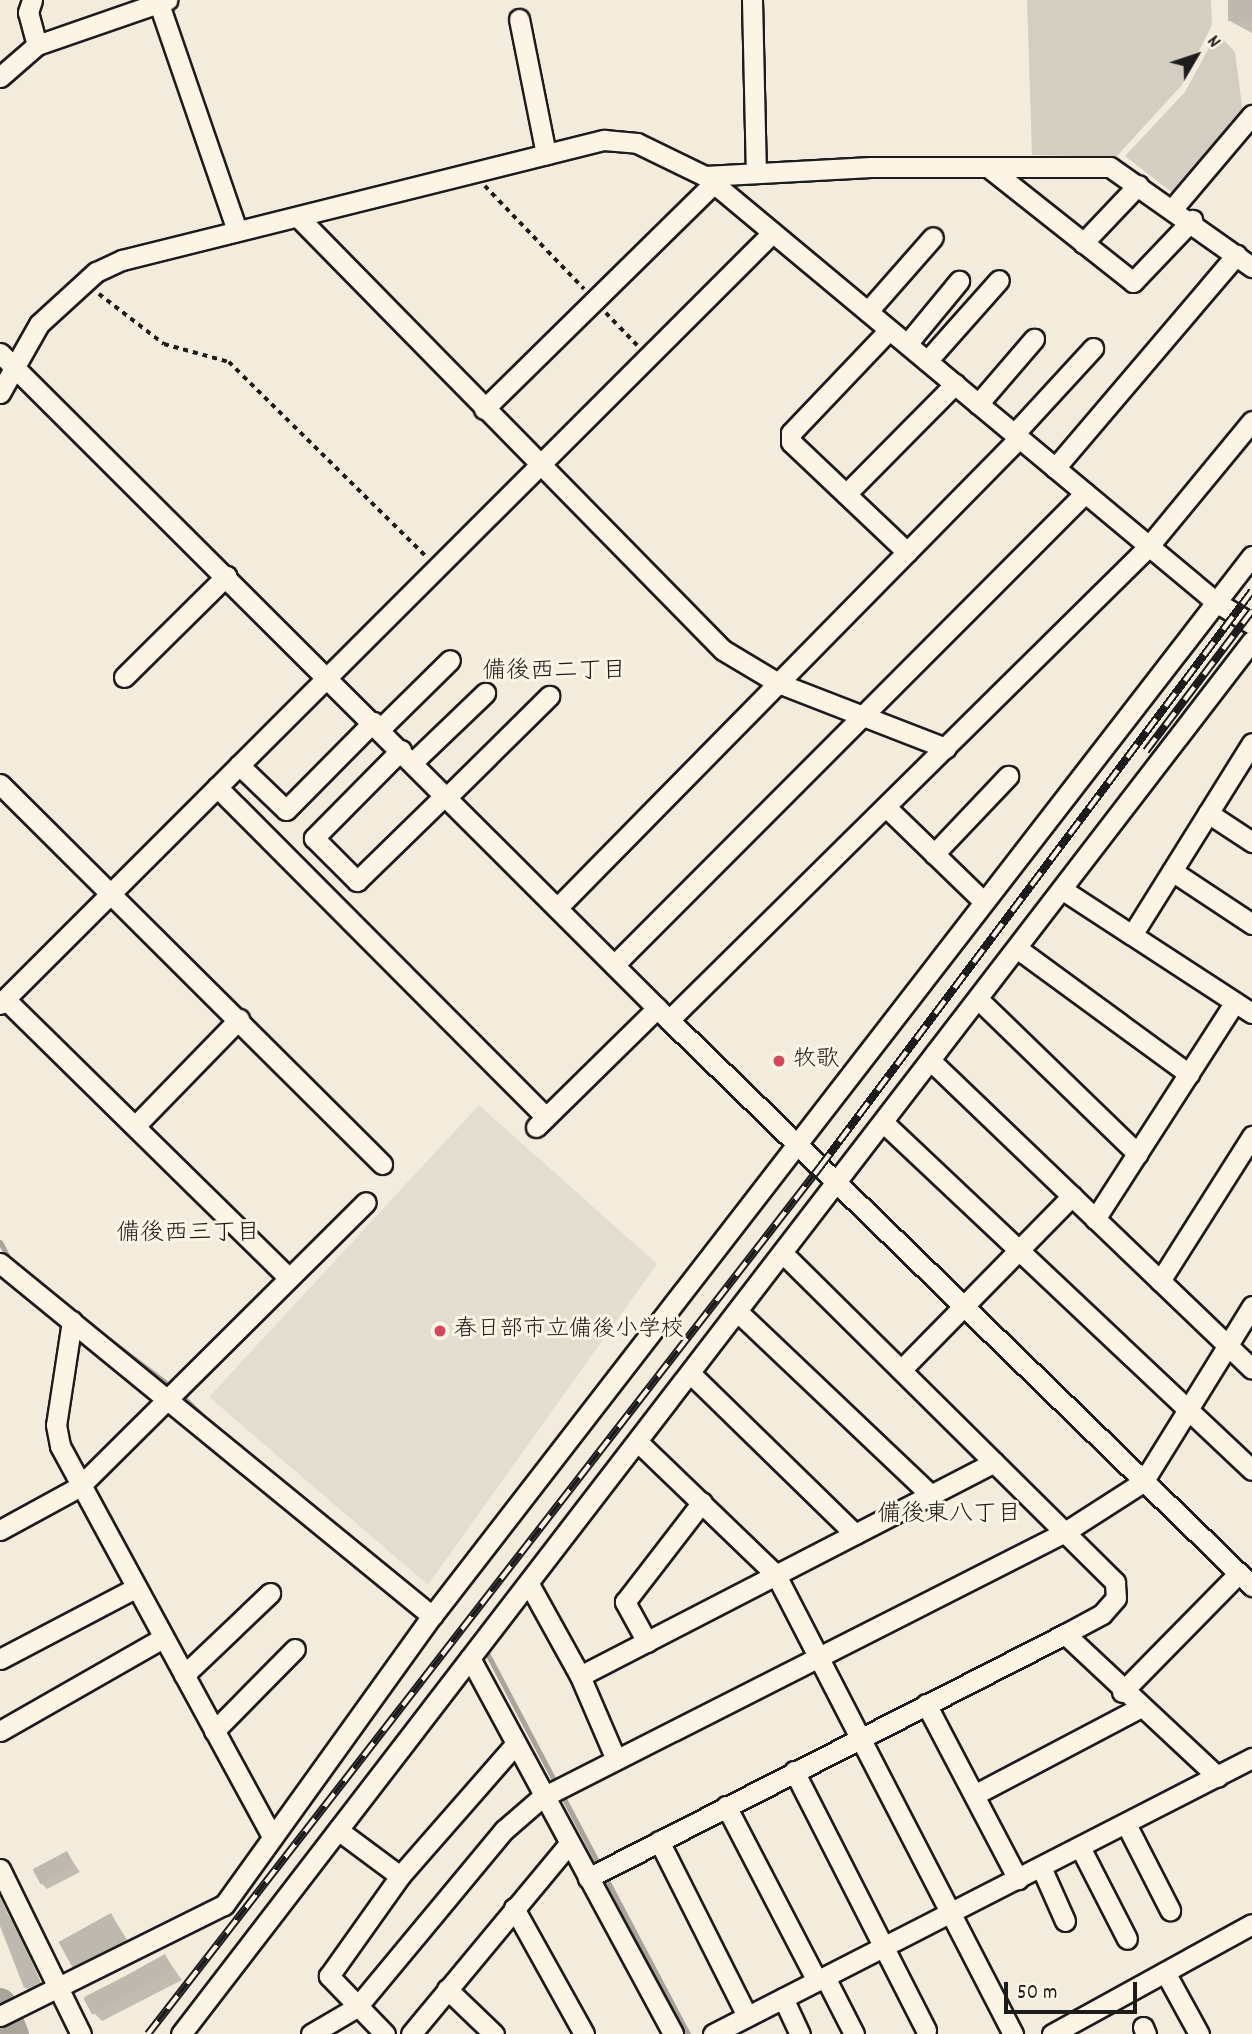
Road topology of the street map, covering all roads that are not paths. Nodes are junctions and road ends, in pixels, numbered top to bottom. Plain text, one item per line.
1 (32, 0) edge
2 (752, 0) edge
3 (163, 2) edge
4 (519, 19) dead end
5 (37, 45) junction
6 (0, 77) edge
7 (1252, 115) edge
8 (546, 154) junction
9 (988, 167) junction
10 (756, 173) junction
11 (710, 180) junction
12 (1138, 185) junction
13 (1174, 207) junction
14 (299, 218) junction
15 (1192, 220) junction
16 (237, 231) junction
17 (773, 232) junction
18 (933, 237) dead end
19 (1083, 243) junction
20 (1236, 255) junction
21 (1252, 267) edge
22 (999, 280) dead end
23 (959, 281) dead end
24 (868, 311) junction
25 (889, 330) junction
26 (1034, 340) dead end
27 (907, 344) junction
28 (1093, 348) dead end
29 (6, 359) edge
30 (927, 361) junction
31 (954, 384) junction
32 (0, 393) edge
33 (978, 404) junction
34 (484, 409) junction
35 (1252, 421) edge
36 (1017, 436) junction
37 (542, 466) junction
38 (1055, 468) junction
39 (1085, 493) junction
40 (846, 494) junction
41 (1149, 546) junction
42 (907, 552) junction
43 (1252, 556) edge
44 (226, 576) junction
45 (1216, 602) junction
46 (1252, 624) edge
47 (1252, 641) edge
48 (450, 660) dead end
49 (328, 676) junction
50 (124, 677) dead end
51 (778, 683) junction
52 (485, 693) dead end
53 (549, 696) dead end
54 (860, 714) junction
55 (377, 725) junction
56 (946, 748) junction
57 (1249, 754) edge
58 (407, 756) junction
59 (239, 765) junction
60 (1008, 776) dead end
61 (0, 784) edge
62 (217, 787) junction
63 (446, 796) junction
64 (886, 807) junction
65 (1208, 813) junction
66 (1252, 842) edge
67 (934, 854) junction
68 (1172, 871) junction
69 (1063, 890) junction
70 (113, 891) junction
71 (982, 901) junction
72 (557, 908) junction
73 (1252, 924) edge
74 (1132, 935) junction
75 (1018, 949) junction
76 (614, 965) junction
77 (979, 1000) junction
78 (3, 1001) edge
79 (1234, 1002) junction
80 (1252, 1013) edge
81 (663, 1014) junction
82 (239, 1019) junction
83 (932, 1062) junction
84 (1189, 1074) junction
85 (885, 1124) junction
86 (136, 1125) junction
87 (1252, 1136) edge
88 (795, 1142) junction
89 (1138, 1153) junction
90 (382, 1164) dead end
91 (838, 1186) junction
92 (1072, 1196) junction
93 (366, 1202) dead end
94 (1096, 1219) junction
95 (1018, 1250) junction
96 (785, 1255) junction
97 (0, 1263) edge
98 (289, 1278) junction
99 (1160, 1281) junction
100 (962, 1306) junction
101 (1252, 1306) edge
102 (739, 1313) junction
103 (72, 1321) junction
104 (1227, 1346) junction
105 (901, 1370) junction
106 (1252, 1370) edge
107 (692, 1375) junction
108 (170, 1396) junction
109 (1187, 1409) junction
110 (639, 1443) junction
111 (994, 1462) junction
112 (1252, 1470) edge
113 (1143, 1482) junction
114 (79, 1487) junction
115 (931, 1495) junction
116 (702, 1502) junction
117 (0, 1530) edge
118 (1065, 1532) junction
119 (855, 1534) junction
120 (776, 1575) junction
121 (1245, 1580) edge
122 (529, 1584) junction
123 (135, 1588) junction
124 (270, 1593) dead end
125 (432, 1616) junction
126 (1065, 1634) junction
127 (163, 1638) junction
128 (646, 1642) junction
129 (295, 1649) dead end
130 (816, 1653) junction
131 (470, 1658) junction
132 (0, 1660) edge
133 (184, 1675) junction
134 (580, 1676) junction
135 (1122, 1692) junction
136 (926, 1704) junction
137 (1139, 1708) junction
138 (0, 1731) edge
139 (214, 1731) junction
140 (859, 1738) junction
141 (514, 1746) junction
142 (614, 1755) junction
143 (1252, 1758) edge
144 (794, 1771) junction
145 (1218, 1777) junction
146 (974, 1795) junction
147 (541, 1798) junction
148 (726, 1806) junction
149 (1126, 1824) junction
150 (338, 1830) junction
151 (272, 1837) junction
152 (659, 1841) junction
153 (569, 1844) junction
154 (1080, 1847) junction
155 (1041, 1867) junction
156 (0, 1869) edge
157 (400, 1876) junction
158 (588, 1878) junction
159 (1018, 1879) junction
160 (514, 1908) junction
161 (1170, 1910) dead end
162 (951, 1913) junction
163 (1065, 1922) dead end
164 (1252, 1924) edge
165 (1127, 1939) dead end
166 (884, 1946) junction
167 (1165, 1972) junction
168 (821, 1979) junction
169 (447, 1989) junction
170 (60, 1990) junction
171 (783, 1998) junction
172 (357, 2007) junction
173 (9, 2012) edge
174 (747, 2016) junction
175 (926, 2029) dead end
176 (1065, 2031) edge
177 (81, 2034) edge
178 (181, 2034) edge
179 (311, 2034) edge
180 (385, 2034) edge
181 (411, 2034) edge
182 (494, 2034) edge
183 (584, 2034) edge
184 (673, 2034) edge
185 (712, 2034) edge
186 (800, 2034) edge
187 (854, 2034) edge
188 (1013, 2034) edge
189 (1199, 2034) edge

1 - 5 street
2 - 10 street
3 - 5 street
3 - 16 street
4 - 8 street
5 - 6 street
7 - 13 street
8 - 11 street
8 - 14 street
9 - 10 street
9 - 12 street
9 - 19 street
10 - 11 street
11 - 17 street
11 - 34 street
12 - 13 street
12 - 19 street
13 - 15 street
14 - 16 street
14 - 34 street
15 - 19 street
15 - 20 street
16 - 29 street
17 - 24 street
17 - 37 street
18 - 24 street
20 - 21 street
20 - 38 street
22 - 30 street
23 - 27 street
24 - 25 street
25 - 27 street
25 - 40 street
26 - 33 street
27 - 30 street
28 - 36 street
29 - 32 street
29 - 44 street
30 - 31 street
31 - 33 street
31 - 40 street
33 - 36 street
34 - 37 street
35 - 41 street
36 - 38 street
36 - 42 street
37 - 49 street
37 - 51 street
38 - 39 street
39 - 41 street
39 - 54 street
40 - 42 street
41 - 45 street
41 - 56 street
42 - 51 street
43 - 45 street
44 - 49 street
44 - 50 street
45 - 46 street
45 - 71 street
47 - 69 street
48 - 55 street
49 - 55 street
49 - 59 street
51 - 54 street
51 - 72 street
52 - 58 street
53 - 63 street
54 - 56 street
54 - 76 street
55 - 58 street
55 - 59 street
56 - 64 street
57 - 65 street
58 - 63 street
58 - 63 street
59 - 62 street
60 - 67 street
61 - 70 street
62 - 70 street
62 - 81 street
63 - 72 street
64 - 67 street
64 - 81 street
65 - 66 street
65 - 68 street
67 - 71 street
68 - 73 street
68 - 74 street
69 - 74 street
69 - 75 street
70 - 78 street
70 - 82 street
71 - 88 street
72 - 76 street
74 - 79 street
75 - 77 street
75 - 84 street
76 - 81 street
77 - 83 street
77 - 89 street
78 - 86 street
79 - 80 street
79 - 84 street
81 - 88 street
82 - 86 street
82 - 90 street
83 - 85 street
83 - 92 street
84 - 89 street
85 - 91 street
85 - 95 street
86 - 98 street
87 - 99 street
88 - 91 street
88 - 125 street
89 - 94 street
91 - 96 street
91 - 100 street
92 - 94 street
92 - 95 street
93 - 98 street
94 - 99 street
95 - 100 street
95 - 109 street
96 - 102 street
96 - 105 street
97 - 103 street
98 - 108 street
99 - 104 street
100 - 105 street
100 - 113 street
101 - 104 street
102 - 107 street
102 - 115 street
103 - 108 street
103 - 114 street
104 - 106 street
104 - 109 street
105 - 111 street
107 - 110 street
107 - 119 street
108 - 114 street
108 - 125 street
109 - 112 street
109 - 113 street
110 - 116 street
110 - 122 street
111 - 115 street
111 - 118 street
113 - 118 street
113 - 121 street
114 - 117 street
114 - 123 street
115 - 119 street
116 - 120 street
116 - 128 street
118 - 126 street
118 - 130 street
119 - 120 street
120 - 128 street
120 - 130 street
121 - 135 street
122 - 131 street
122 - 134 street
123 - 127 street
123 - 132 street
124 - 133 street
125 - 151 street
126 - 135 street
126 - 136 street
127 - 133 street
127 - 138 street
128 - 134 street
129 - 139 street
130 - 140 street
130 - 142 street
131 - 141 street
131 - 150 street
133 - 139 street
134 - 142 street
135 - 137 street
136 - 140 street
136 - 146 street
137 - 145 street
137 - 146 street
139 - 151 street
140 - 144 street
140 - 162 street
141 - 147 street
141 - 157 street
142 - 147 street
143 - 145 street
144 - 148 street
144 - 166 street
145 - 149 street
146 - 159 street
147 - 153 street
147 - 172 street
148 - 152 street
148 - 168 street
149 - 154 street
149 - 161 street
150 - 157 street
150 - 178 street
151 - 170 street
152 - 158 street
152 - 174 street
153 - 158 street
153 - 160 street
154 - 155 street
154 - 165 street
155 - 159 street
155 - 163 street
156 - 170 street
157 - 172 street
158 - 184 street
159 - 162 street
160 - 169 street
160 - 183 street
162 - 166 street
162 - 188 street
164 - 167 street
166 - 168 street
166 - 175 street
167 - 176 street
167 - 189 street
168 - 171 street
168 - 187 street
169 - 181 street
169 - 182 street
170 - 173 street
170 - 177 street
171 - 174 street
171 - 186 street
172 - 179 street
172 - 180 street
174 - 185 street

